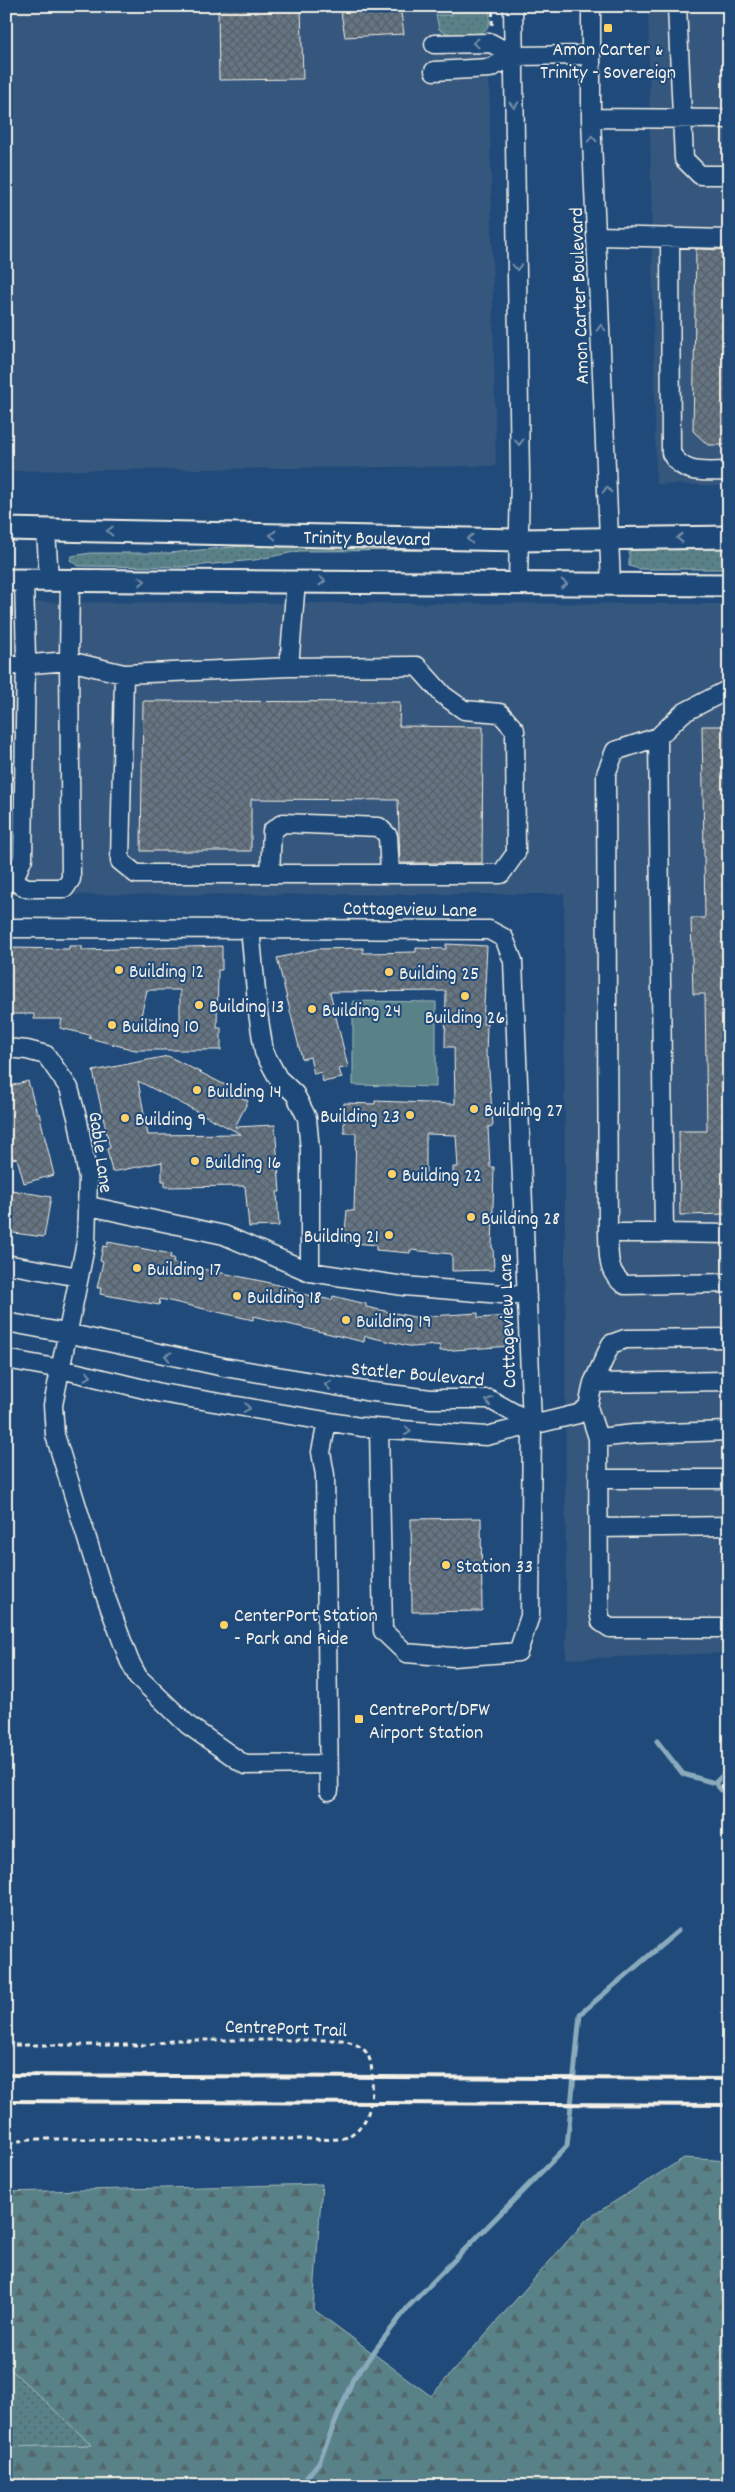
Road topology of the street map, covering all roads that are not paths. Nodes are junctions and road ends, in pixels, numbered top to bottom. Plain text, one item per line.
1 (512, 6) edge
2 (591, 6) edge
3 (677, 6) edge
4 (434, 44) dead end
5 (591, 55) junction
6 (514, 56) junction
7 (434, 72) dead end
8 (592, 118) junction
9 (729, 119) edge
10 (680, 120) junction
11 (729, 175) edge
12 (597, 236) junction
13 (670, 237) junction
14 (729, 239) edge
15 (729, 471) edge
16 (6, 529) edge
17 (46, 530) junction
18 (729, 537) edge
19 (609, 539) junction
20 (519, 540) junction
21 (15, 580) edge
22 (48, 580) junction
23 (296, 580) junction
24 (70, 582) junction
25 (518, 583) junction
26 (610, 584) junction
27 (729, 585) edge
28 (69, 661) junction
29 (6, 666) edge
30 (26, 666) junction
31 (289, 667) junction
32 (124, 674) junction
33 (729, 689) edge
34 (658, 736) junction
35 (270, 874) junction
36 (390, 874) junction
37 (7, 878) edge
38 (6, 928) edge
39 (250, 928) junction
40 (6, 1048) edge
41 (88, 1206) junction
42 (664, 1232) junction
43 (608, 1233) junction
44 (729, 1234) edge
45 (6, 1264) edge
46 (310, 1272) junction
47 (79, 1276) junction
48 (729, 1283) edge
49 (527, 1296) junction
50 (6, 1322) edge
51 (66, 1333) junction
52 (729, 1338) edge
53 (6, 1359) edge
54 (61, 1369) junction
55 (729, 1382) edge
56 (593, 1383) junction
57 (588, 1407) junction
58 (327, 1422) junction
59 (532, 1423) junction
60 (379, 1429) junction
61 (729, 1431) edge
62 (598, 1438) junction
63 (599, 1479) junction
64 (729, 1479) edge
65 (729, 1526) edge
66 (599, 1528) junction
67 (729, 1628) edge
68 (328, 1764) junction
69 (329, 1791) dead end

1 - 6 street
2 - 5 street, Amon Carter Boulevard
3 - 10 street
6 -> 4 street
5 - 6 street
5 - 8 street, Amon Carter Boulevard
6 - 7 street
6 -> 20 street
8 - 10 street
12 -> 8 street, Amon Carter Boulevard
9 - 10 street
10 - 11 street
12 - 13 street
19 -> 12 street, Amon Carter Boulevard
13 - 14 street
13 - 15 street
16 - 17 main road, Trinity Boulevard
20 -> 17 main road, Trinity Boulevard
17 - 22 street
18 -> 19 main road, Trinity Boulevard
19 - 20 main road, Trinity Boulevard
19 - 26 street, Amon Carter Boulevard
20 - 25 street
21 - 22 main road
21 - 30 street
22 - 24 main road
24 -> 23 main road
23 -> 25 main road
23 - 31 street
24 - 28 street
25 -> 26 main road
26 - 27 main road
28 - 30 street
28 - 32 street
28 - 37 street
29 - 30 street
30 - 37 street
31 - 32 street
31 - 36 street
32 - 35 street
33 - 34 street
34 - 42 street
34 - 43 street
35 - 36 street
35 - 36 street
38 - 39 street, Cottageview Lane
39 - 46 street
39 - 49 street, Cottageview Lane
40 - 41 street, Gable Lane
41 - 46 street
41 - 47 street, Gable Lane
42 - 43 street
42 - 44 street
43 - 48 street
45 - 47 street
46 - 49 street
47 - 51 street, Gable Lane
49 - 59 street, Cottageview Lane
50 - 51 street, Statler Boulevard
51 - 54 street, Gable Lane
59 -> 51 street, Statler Boulevard
52 - 56 street
53 - 54 street
54 -> 58 street
54 - 68 street, Gable Lane
55 - 56 street
56 - 57 street
57 - 59 street
57 - 62 street
58 - 60 street
58 - 68 street
60 -> 59 street
59 - 60 street, Cottageview Lane
61 - 62 street
62 - 63 street
63 - 64 street
63 - 66 street
65 - 66 street
66 - 67 street
68 - 69 street

